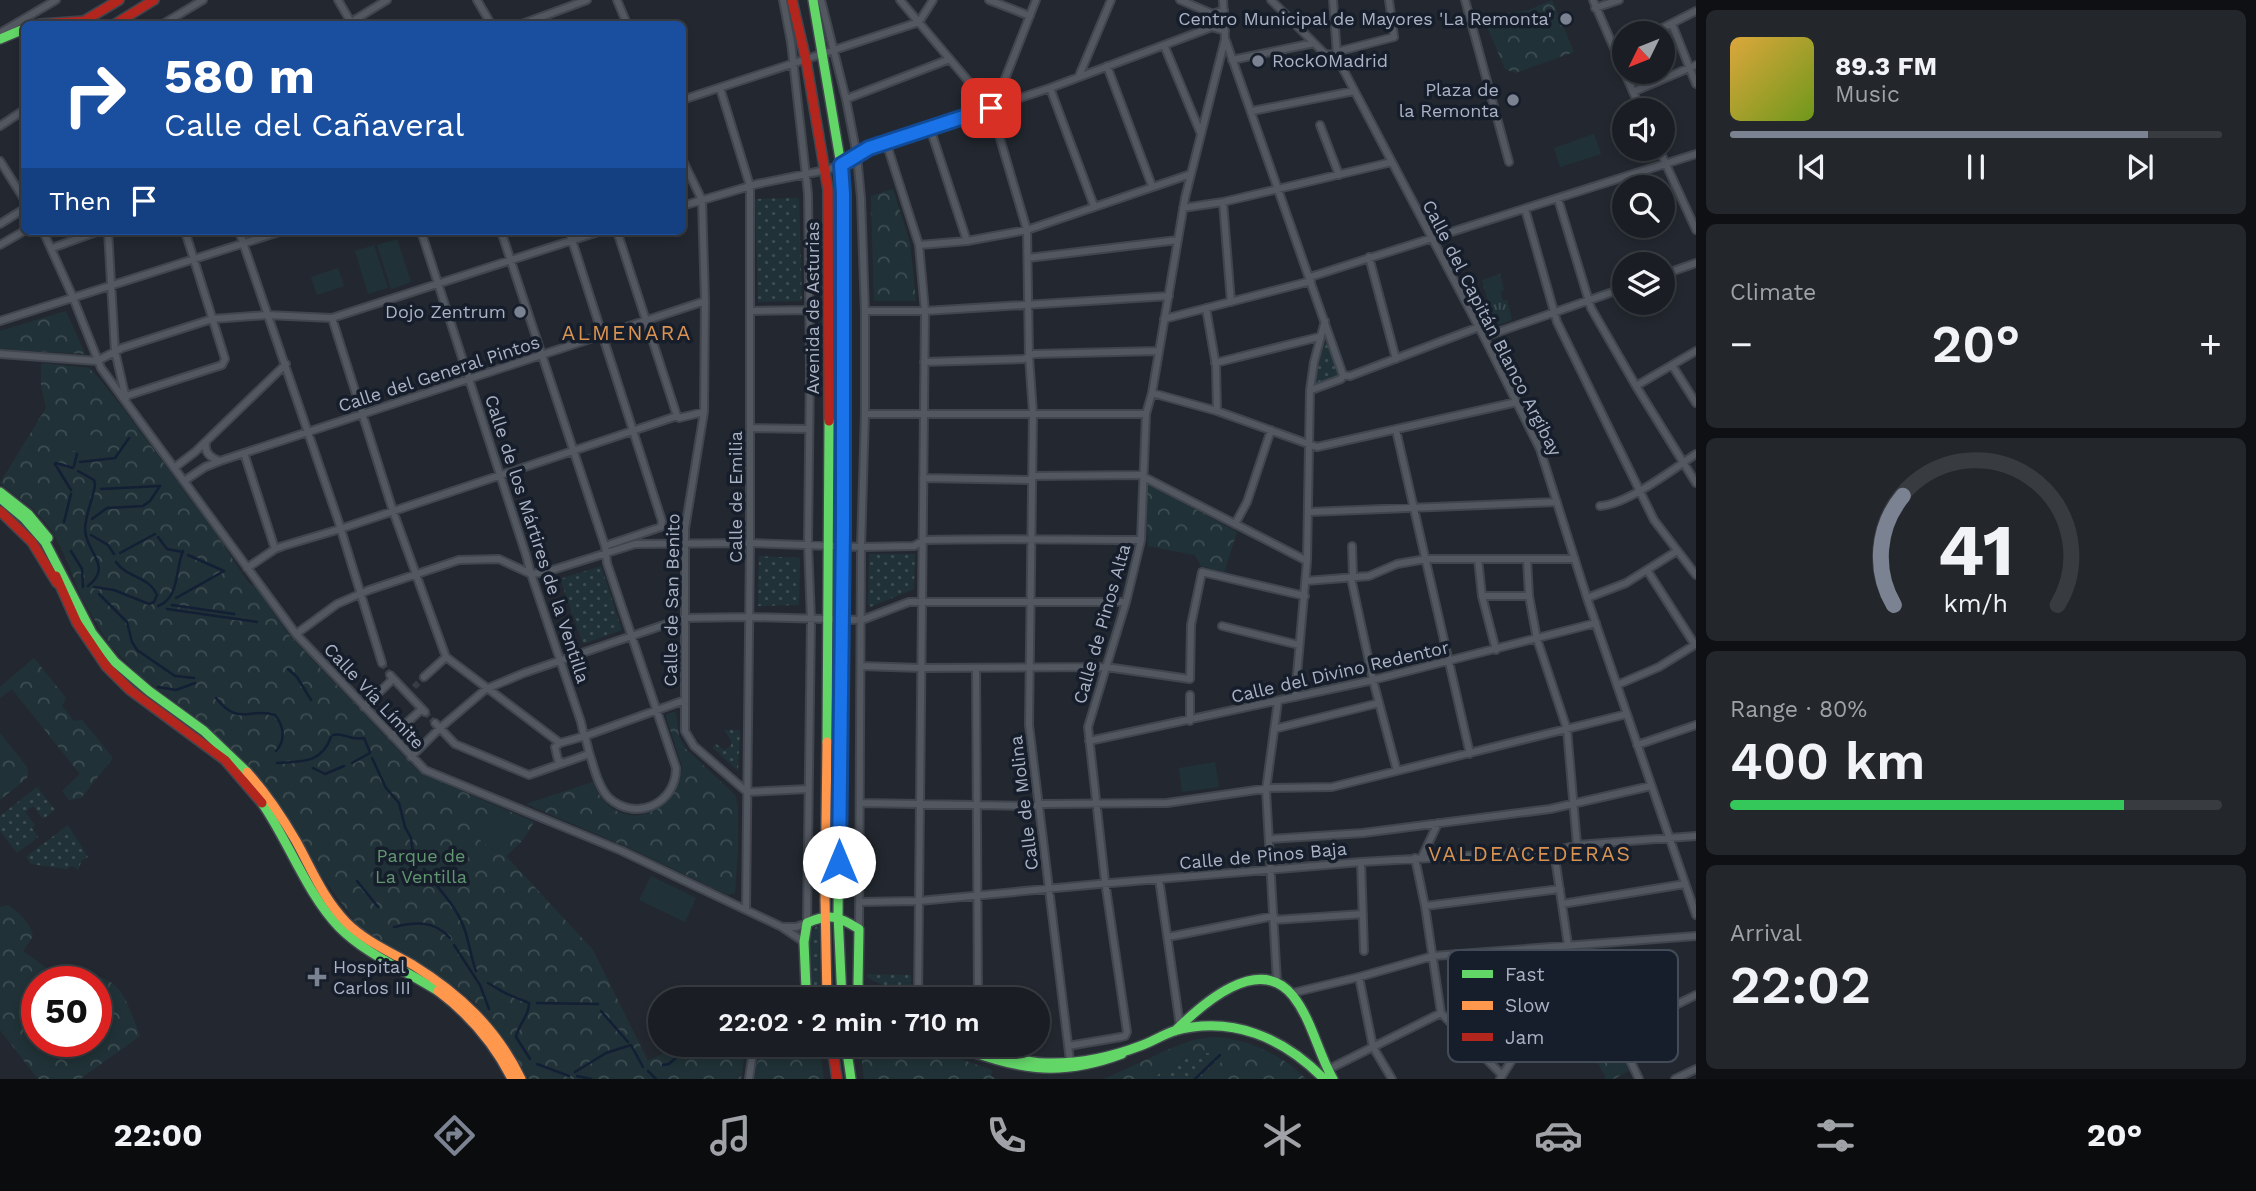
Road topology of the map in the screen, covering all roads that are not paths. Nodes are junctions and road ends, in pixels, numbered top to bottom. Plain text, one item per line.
1 (56, 0) edge
2 (119, 0) edge
3 (154, 0) edge
4 (203, 0) edge
5 (338, 0) edge
6 (387, 0) edge
7 (477, 0) edge
8 (587, 0) edge
9 (617, 0) edge
10 (783, 0) edge
11 (792, 0) edge
12 (813, 0) edge
13 (821, 0) edge
14 (900, 0) edge
15 (933, 0) edge
16 (989, 0) edge
17 (1036, 0) edge
18 (1111, 0) edge
19 (1180, 0) edge
20 (1223, 0) edge
21 (1271, 0) edge
22 (1333, 0) edge
23 (1389, 0) edge
24 (1465, 0) edge
25 (1619, 0) edge
26 (1594, 4) edge
27 (1224, 10) junction
28 (1696, 11) edge
29 (1213, 14) junction
30 (1030, 16) junction
31 (23, 21) edge
32 (84, 21) edge
33 (120, 21) edge
34 (168, 21) edge
35 (350, 21) edge
36 (354, 21) edge
37 (489, 21) edge
38 (542, 21) edge
39 (626, 21) edge
40 (21, 22) edge
41 (919, 22) junction
42 (1675, 22) edge
43 (1212, 27) junction
44 (21, 30) edge
45 (1675, 30) edge
46 (1225, 35) junction
47 (0, 36) edge
48 (1314, 43) junction
49 (1164, 45) junction
50 (1612, 45) edge
51 (833, 51) junction
52 (1336, 53) junction
53 (822, 55) junction
54 (950, 59) junction
55 (806, 60) junction
56 (1232, 60) junction
57 (793, 64) junction
58 (1107, 66) junction
59 (1693, 66) edge
60 (1079, 76) junction
61 (1696, 83) edge
62 (1629, 84) edge
63 (720, 88) junction
64 (1050, 88) junction
65 (1354, 92) junction
66 (1633, 92) junction
67 (1636, 98) edge
68 (686, 99) edge
69 (846, 99) junction
70 (991, 108) junction
71 (1252, 111) junction
72 (21, 112) edge
73 (1320, 125) dead end
74 (0, 126) edge
75 (930, 128) junction
76 (1201, 135) junction
77 (886, 142) junction
78 (1696, 154) edge
79 (857, 156) junction
80 (0, 161) edge
81 (1665, 161) edge
82 (1392, 162) junction
83 (1509, 162) dead end
84 (1666, 164) junction
85 (841, 165) junction
86 (686, 167) edge
87 (826, 170) junction
88 (807, 173) junction
89 (1191, 174) junction
90 (1339, 175) junction
91 (750, 186) junction
92 (1152, 186) junction
93 (1279, 188) junction
94 (21, 194) edge
95 (1558, 199) junction
96 (702, 200) junction
97 (1223, 202) junction
98 (686, 205) edge
99 (1094, 206) junction
100 (1183, 208) junction
101 (1525, 209) junction
102 (21, 211) edge
103 (0, 224) edge
104 (1027, 230) junction
105 (1696, 230) edge
106 (21, 233) edge
107 (45, 235) edge
108 (88, 235) edge
109 (108, 235) edge
110 (186, 235) edge
111 (240, 235) edge
112 (270, 235) edge
113 (422, 235) edge
114 (502, 235) edge
115 (570, 235) edge
116 (588, 235) edge
117 (618, 235) edge
118 (1432, 238) junction
119 (572, 240) junction
120 (1178, 240) junction
121 (967, 241) junction
122 (243, 244) junction
123 (0, 245) edge
124 (919, 245) junction
125 (52, 248) junction
126 (1368, 257) junction
127 (1028, 258) junction
128 (195, 260) junction
129 (510, 261) junction
130 (1696, 263) edge
131 (1675, 270) edge
132 (1310, 279) junction
133 (439, 284) junction
134 (113, 286) junction
135 (1612, 292) edge
136 (1169, 296) junction
137 (74, 299) junction
138 (1590, 300) junction
139 (705, 301) junction
140 (1231, 302) junction
141 (1029, 303) junction
142 (1206, 308) junction
143 (810, 310) junction
144 (751, 311) junction
145 (865, 311) junction
146 (925, 311) junction
147 (1556, 312) junction
148 (267, 315) junction
149 (332, 318) junction
150 (212, 319) junction
151 (1164, 319) junction
152 (646, 320) junction
153 (0, 321) edge
154 (1325, 321) junction
155 (1479, 327) junction
156 (603, 336) junction
157 (1319, 337) junction
158 (1484, 337) junction
159 (115, 351) junction
160 (1158, 351) junction
161 (1696, 351) edge
162 (0, 354) edge
163 (541, 356) junction
164 (1030, 356) junction
165 (1396, 359) junction
166 (96, 360) junction
167 (924, 362) junction
168 (1215, 363) junction
169 (286, 364) junction
170 (1672, 365) junction
171 (1343, 375) junction
172 (470, 378) junction
173 (1636, 387) junction
174 (1314, 389) dead end
175 (1152, 393) junction
176 (126, 396) junction
177 (1517, 402) junction
178 (1696, 403) edge
179 (127, 404) junction
180 (1217, 411) junction
181 (704, 412) junction
182 (1033, 413) junction
183 (362, 414) junction
184 (865, 414) junction
185 (924, 414) junction
186 (1146, 414) junction
187 (677, 416) junction
188 (750, 428) junction
189 (809, 429) junction
190 (634, 430) junction
191 (1271, 430) junction
192 (1396, 430) junction
193 (307, 432) junction
194 (206, 440) junction
195 (1311, 444) junction
196 (573, 451) junction
197 (244, 453) junction
198 (1696, 454) edge
199 (220, 461) junction
200 (1682, 463) junction
201 (174, 468) junction
202 (501, 475) junction
203 (1033, 476) junction
204 (923, 478) junction
205 (1142, 478) junction
206 (184, 481) junction
207 (1696, 483) edge
208 (1639, 491) junction
209 (0, 495) edge
210 (1557, 502) junction
211 (0, 504) edge
212 (1600, 506) dead end
213 (1413, 507) junction
214 (0, 511) edge
215 (393, 511) junction
216 (1309, 512) junction
217 (1235, 524) junction
218 (340, 529) junction
219 (1033, 540) junction
220 (1141, 540) junction
221 (921, 542) junction
222 (750, 543) junction
223 (685, 544) junction
224 (808, 544) junction
225 (828, 545) junction
226 (843, 546) junction
227 (1352, 546) dead end
228 (861, 547) junction
229 (275, 548) junction
230 (605, 550) junction
231 (1677, 551) junction
232 (1426, 559) junction
233 (1478, 559) junction
234 (1527, 559) junction
235 (1575, 559) junction
236 (1307, 561) junction
237 (247, 568) junction
238 (1647, 570) junction
239 (531, 574) junction
240 (415, 575) junction
241 (1696, 575) edge
242 (1351, 578) junction
243 (1306, 581) junction
244 (67, 593) junction
245 (361, 593) junction
246 (1305, 596) junction
247 (1482, 596) junction
248 (1529, 596) junction
249 (1587, 598) junction
250 (1030, 601) junction
251 (1126, 602) junction
252 (921, 603) junction
253 (748, 617) junction
254 (684, 618) junction
255 (811, 619) junction
256 (827, 620) junction
257 (841, 620) junction
258 (862, 620) junction
259 (1596, 623) junction
260 (1222, 626) dead end
261 (296, 634) junction
262 (632, 636) junction
263 (1537, 639) junction
264 (1695, 644) edge
265 (1299, 645) junction
266 (1496, 650) junction
267 (446, 657) junction
268 (561, 661) junction
269 (1450, 661) junction
270 (382, 663) tunnel mouth
271 (861, 666) junction
272 (1106, 667) junction
273 (921, 668) junction
274 (976, 668) junction
275 (1030, 668) junction
276 (424, 677) tunnel mouth
277 (1373, 680) junction
278 (1617, 685) junction
279 (414, 687) tunnel mouth
280 (486, 689) junction
281 (407, 694) junction
282 (1190, 695) dead end
283 (1295, 697) junction
284 (685, 700) junction
285 (1278, 701) junction
286 (1379, 703) junction
287 (365, 707) junction
288 (658, 710) junction
289 (1627, 714) junction
290 (1190, 720) junction
291 (438, 725) junction
292 (1696, 725) edge
293 (1274, 729) junction
294 (1567, 729) junction
295 (393, 736) junction
296 (584, 736) junction
297 (1089, 741) junction
298 (560, 743) junction
299 (1637, 745) junction
300 (589, 752) junction
301 (1470, 754) junction
302 (411, 757) junction
303 (563, 763) junction
304 (1397, 771) junction
305 (1651, 786) junction
306 (808, 789) junction
307 (1266, 790) junction
308 (747, 792) junction
309 (861, 803) junction
310 (920, 804) junction
311 (978, 804) junction
312 (1096, 804) junction
313 (1573, 805) junction
314 (1039, 806) junction
315 (1438, 823) junction
316 (1696, 836) edge
317 (1670, 838) junction
318 (1269, 839) junction
319 (1577, 845) junction
320 (1554, 851) junction
321 (1419, 858) junction
322 (1362, 862) junction
323 (1272, 870) junction
324 (1159, 879) junction
325 (1105, 884) junction
326 (1685, 884) junction
327 (1048, 889) junction
328 (1560, 889) junction
329 (978, 895) junction
330 (919, 901) junction
331 (859, 902) junction
332 (1562, 904) junction
333 (1425, 905) junction
334 (746, 910) junction
335 (1363, 914) junction
336 (825, 915) junction
337 (838, 915) junction
338 (1696, 915) edge
339 (1274, 918) junction
340 (807, 923) junction
341 (782, 927) junction
342 (859, 929) junction
343 (1696, 936) edge
344 (1168, 937) junction
345 (804, 942) junction
346 (1567, 945) junction
347 (1506, 950) edge
348 (1567, 950) edge
349 (1363, 951) dead end
350 (1448, 955) edge
351 (1433, 956) junction
352 (1359, 977) junction
353 (1277, 982) junction
354 (858, 984) junction
355 (806, 987) edge
356 (826, 987) edge
357 (843, 987) edge
358 (855, 987) edge
359 (859, 987) edge
360 (918, 987) edge
361 (978, 987) edge
362 (1292, 993) junction
363 (1696, 995) edge
364 (1206, 1004) junction
365 (1678, 1004) edge
366 (1441, 1013) junction
367 (1448, 1020) edge
368 (1212, 1026) junction
369 (1177, 1028) junction
370 (1313, 1038) junction
371 (1068, 1046) junction
372 (1373, 1047) junction
373 (1129, 1050) junction
374 (1295, 1052) junction
375 (753, 1057) edge
376 (834, 1057) edge
377 (847, 1057) edge
378 (984, 1057) edge
379 (1011, 1057) edge
380 (1070, 1061) junction
381 (1487, 1062) edge
382 (1510, 1062) edge
383 (1631, 1062) edge
384 (1696, 1069) edge
385 (1328, 1076) edge
386 (1501, 1077) edge
387 (512, 1079) edge
388 (521, 1079) edge
389 (748, 1079) edge
390 (837, 1079) edge
391 (850, 1079) edge
392 (1392, 1079) edge
393 (1639, 1079) edge
394 (1675, 1079) edge

1 - 31 street
2 - 32 main road
3 - 33 main road
4 - 34 street
5 - 35 street
6 - 36 street
7 - 37 street
8 - 38 street
9 - 39 street
10 - 57 street, Avenida de Asturias
11 - 55 main road, Avenida de Asturias
12 - 53 main road, Avenida de Asturias
13 - 51 street
14 - 41 street
15 - 41 street
16 - 30 street
17 - 30 street
18 - 60 street
19 - 29 street
20 - 27 street, Calle de Pinos Alta
21 - 48 street
22 - 52 street, Calle del Capitán Blanco Argibay
23 - 52 street
24 - 83 street
25 - 26 street
26 - 50 street
27 - 29 street
27 - 46 street, Calle de Pinos Alta
28 - 42 street
29 - 43 street
30 - 70 street
40 - 47 street
41 - 51 street
41 - 54 street
43 - 46 street
43 - 49 street
44 - 47 main road
45 - 59 street
46 - 56 street
46 - 76 street, Calle de Pinos Alta
48 - 52 street
48 - 56 street
49 - 58 street
49 - 76 street
51 - 53 street
51 - 69 street
52 - 65 street, Calle del Capitán Blanco Argibay
53 - 55 street
53 - 85 main road, Avenida de Asturias
54 - 69 street
54 - 70 street
55 - 57 street
55 - 87 main road, Avenida de Asturias
56 - 71 street
57 - 63 street
57 - 88 street, Avenida de Asturias
58 - 60 street
58 - 92 street
59 - 61 street
59 - 66 street
60 - 64 street
62 - 66 street
63 - 68 street
63 - 91 street, Calle de Emilia
64 - 70 street
64 - 99 street
65 - 71 street
65 - 82 street, Calle del Capitán Blanco Argibay
66 - 67 street
69 - 79 street
70 - 75 street
70 - 104 street, Calle de Molina
71 - 93 street
72 - 74 street
73 - 90 street
75 - 77 street
75 - 121 street
76 - 89 street, Calle de Pinos Alta
77 - 79 street
77 - 124 street
78 - 84 street
79 - 85 street
79 - 145 street
80 - 94 street
81 - 84 street
82 - 90 street
82 - 118 street, Calle del Capitán Blanco Argibay
84 - 95 street
84 - 105 street
85 - 87 street
85 - 226 main road, Avenida de Asturias
86 - 96 street, Calle de San Benito
87 - 88 street
87 - 225 main road, Avenida de Asturias
88 - 91 street
88 - 143 street, Avenida de Asturias
89 - 92 street
89 - 100 street, Calle de Pinos Alta
90 - 93 street
91 - 96 street
91 - 144 street, Calle de Emilia
92 - 99 street
93 - 97 street
93 - 132 street
95 - 101 street
95 - 138 street
96 - 98 street
96 - 139 street, Calle de San Benito
97 - 100 street
97 - 140 street
99 - 104 street
100 - 120 street, Calle de Pinos Alta
101 - 118 street
101 - 147 street
102 - 103 street
104 - 121 street
104 - 127 street, Calle de Molina
106 - 123 street
107 - 125 street, Calle Vía Límite
108 - 125 street
109 - 134 street
110 - 128 street
111 - 122 street
112 - 122 street
113 - 133 street, Calle de los Mártires de la Ventilla
114 - 129 street
115 - 119 street
116 - 119 street
117 - 152 street
118 - 126 street
118 - 155 street, Calle del Capitán Blanco Argibay
119 - 129 street
119 - 156 street
120 - 127 street
120 - 136 street, Calle de Pinos Alta
121 - 124 street
122 - 128 street
122 - 148 street
124 - 146 street
125 - 137 street, Calle Vía Límite
126 - 132 street
126 - 165 street
127 - 141 street, Calle de Molina
128 - 134 street
128 - 150 street
129 - 133 street
129 - 163 street
130 - 131 street
132 - 140 street
132 - 154 street
133 - 149 street
133 - 172 street, Calle de los Mártires de la Ventilla
134 - 137 street
134 - 159 street
135 - 138 street
136 - 141 street
136 - 151 street, Calle de Pinos Alta
137 - 153 street
137 - 166 street, Calle Vía Límite
138 - 147 street
138 - 173 street
139 - 152 street, Calle del General Pintos
139 - 181 street, Calle de San Benito
140 - 142 street
141 - 146 street
141 - 164 street, Calle de Molina
142 - 151 street
142 - 168 street
143 - 144 street
143 - 189 street, Avenida de Asturias
144 - 188 street, Calle de Emilia
145 - 146 street
145 - 184 street
146 - 167 street
147 - 158 street
147 - 208 street
148 - 149 street
148 - 150 street
148 - 169 street
149 - 183 street
150 - 159 street
150 - 176 street
151 - 160 street, Calle de Pinos Alta
152 - 156 street, Calle del General Pintos
152 - 187 street
154 - 157 street
154 - 171 street
155 - 158 street, Calle del Capitán Blanco Argibay
155 - 165 street
156 - 163 street, Calle del General Pintos
156 - 190 street
157 - 168 street
157 - 195 street
158 - 177 street, Calle del Capitán Blanco Argibay
159 - 166 street
159 - 176 street
160 - 164 street
160 - 175 street, Calle de Pinos Alta
161 - 170 street
162 - 166 street
163 - 172 street, Calle del General Pintos
163 - 196 street
164 - 167 street
164 - 182 street, Calle de Molina
165 - 171 street
166 - 179 street, Calle Vía Límite
167 - 185 street
168 - 180 street
169 - 193 street
169 - 194 street
170 - 173 street
170 - 178 street
171 - 174 street
172 - 183 street, Calle del General Pintos
172 - 202 street, Calle de los Mártires de la Ventilla
173 - 200 street
175 - 180 street
175 - 186 street, Calle de Pinos Alta
176 - 179 street
177 - 192 street
177 - 210 street, Calle del Capitán Blanco Argibay
179 - 201 street, Calle Vía Límite
180 - 191 street
181 - 187 street
181 - 223 street, Calle de San Benito
182 - 185 street
182 - 186 street
182 - 203 street, Calle de Molina
183 - 193 street, Calle del General Pintos
183 - 215 street
184 - 185 street
184 - 228 street
185 - 204 street
186 - 205 street, Calle de Pinos Alta
187 - 190 street
188 - 189 street
188 - 222 street, Calle de Emilia
189 - 224 street, Avenida de Asturias
190 - 196 street
190 - 230 street
191 - 195 street
191 - 217 street
192 - 195 street
192 - 213 street
193 - 197 street, Calle del General Pintos
193 - 218 street
194 - 199 street
194 - 201 street
195 - 216 street
196 - 202 street
196 - 230 street
197 - 199 street, Calle del General Pintos
197 - 229 street
198 - 200 street
199 - 206 street, Calle del General Pintos
200 - 207 street
200 - 208 street
201 - 206 street, Calle Vía Límite
202 - 215 street
202 - 239 street, Calle de los Mártires de la Ventilla
203 - 204 street
203 - 205 street
203 - 219 street, Calle de Molina
204 - 221 street
205 - 217 street
205 - 220 street, Calle de Pinos Alta
206 - 237 street, Calle Vía Límite
208 - 212 street
208 - 231 street
209 - 244 main road
210 - 213 street
210 - 235 street, Calle del Capitán Blanco Argibay
211 - 244 main road
213 - 216 street
213 - 232 street
214 - 244 main road
215 - 218 street
215 - 240 street
216 - 236 street
217 - 236 street
218 - 229 street
218 - 245 street
219 - 220 street
219 - 221 street
219 - 250 street, Calle de Molina
220 - 251 street, Calle de Pinos Alta
221 - 228 street
221 - 252 street
222 - 223 street
222 - 224 street
222 - 253 street, Calle de Emilia
223 - 230 street
223 - 254 street, Calle de San Benito
224 - 225 street
224 - 255 street, Avenida de Asturias
225 - 226 street
225 - 256 main road, Avenida de Asturias
226 - 228 street
226 - 257 main road, Avenida de Asturias
227 - 242 street
228 - 258 street
229 - 237 street
230 - 239 street
230 - 262 street
231 - 238 street
231 - 241 street
232 - 233 street
232 - 242 street
232 - 269 street
233 - 234 street
233 - 247 street
234 - 235 street
234 - 248 street
235 - 249 street, Calle del Capitán Blanco Argibay
236 - 243 street
237 - 261 street, Calle Vía Límite
238 - 249 street
238 - 264 street
239 - 240 street
239 - 268 street, Calle de los Mártires de la Ventilla
240 - 245 street
240 - 267 street
242 - 243 street
242 - 277 street
243 - 246 street
244 - 387 main road
244 - 388 main road
245 - 261 street
245 - 270 street
246 - 265 street
246 - 272 street
247 - 248 street
247 - 266 street
248 - 263 street
249 - 259 street, Calle del Capitán Blanco Argibay
250 - 251 street
250 - 252 street
250 - 275 street, Calle de Molina
251 - 272 street, Calle de Pinos Alta
252 - 258 street
252 - 273 street
253 - 254 street
253 - 255 street
253 - 308 street, Calle de Emilia
254 - 262 street
254 - 284 street, Calle de San Benito
255 - 256 street
255 - 306 street, Avenida de Asturias
256 - 257 street
256 - 336 main road, Avenida de Asturias
257 - 258 street
257 - 337 main road, Avenida de Asturias
258 - 271 street
259 - 263 street, Calle del Divino Redentor
259 - 278 street, Calle del Capitán Blanco Argibay
260 - 265 street
261 - 287 street, Calle Vía Límite
262 - 268 street
262 - 288 street
263 - 266 street, Calle del Divino Redentor
263 - 294 street
264 - 278 street
265 - 283 street
266 - 269 street, Calle del Divino Redentor
267 - 276 street
267 - 280 street
268 - 280 street
268 - 296 street, Calle de los Mártires de la Ventilla
269 - 277 street, Calle del Divino Redentor
269 - 301 street
271 - 273 street
271 - 309 street
272 - 275 street
272 - 297 street, Calle de Pinos Alta
273 - 274 street
273 - 310 street
274 - 275 street
274 - 311 street
275 - 314 street, Calle de Molina
277 - 283 street, Calle del Divino Redentor
277 - 286 street
278 - 289 street, Calle del Capitán Blanco Argibay
279 - 281 street
280 - 291 street
280 - 298 street
281 - 287 street
281 - 295 street
282 - 290 street
283 - 285 street, Calle del Divino Redentor
284 - 288 street
284 - 308 street, Calle de San Benito
285 - 290 street, Calle del Divino Redentor
285 - 293 street
286 - 293 street
286 - 304 street
287 - 295 street, Calle Vía Límite
288 - 296 street
288 - 300 street
289 - 294 street
289 - 299 street, Calle del Capitán Blanco Argibay
290 - 297 street, Calle del Divino Redentor
291 - 302 street
291 - 303 street
292 - 299 street
293 - 307 street
294 - 301 street
294 - 313 street
295 - 302 street, Calle Vía Límite
296 - 298 street
296 - 300 street
297 - 312 street, Calle de Pinos Alta
298 - 303 street
299 - 305 street, Calle del Capitán Blanco Argibay
300 - 303 street
301 - 304 street
302 - 334 street, Calle Vía Límite
304 - 307 street
305 - 313 street
305 - 317 street, Calle del Capitán Blanco Argibay
306 - 308 street
306 - 340 street, Avenida de Asturias
307 - 312 street
307 - 318 street
308 - 334 street, Calle de Emilia
309 - 310 street
309 - 331 street
310 - 311 street
310 - 330 street
311 - 314 street
311 - 329 street
312 - 314 street
312 - 325 street, Calle de Pinos Alta
313 - 315 street
313 - 319 street
314 - 327 street, Calle de Molina
315 - 318 street
315 - 321 street
316 - 317 street, Calle de Pinos Baja
317 - 319 street, Calle de Pinos Baja
317 - 326 street, Calle del Capitán Blanco Argibay
318 - 323 street
319 - 320 street, Calle de Pinos Baja
320 - 321 street, Calle de Pinos Baja
320 - 328 street
321 - 322 street, Calle de Pinos Baja
321 - 333 street
322 - 323 street, Calle de Pinos Baja
322 - 335 street
323 - 324 street, Calle de Pinos Baja
323 - 339 street
324 - 325 street, Calle de Pinos Baja
324 - 344 street
325 - 327 street, Calle de Pinos Baja
325 - 371 street, Calle de Pinos Alta
326 - 332 street
326 - 338 street, Calle del Capitán Blanco Argibay
327 - 329 street, Calle de Pinos Baja
327 - 371 street, Calle de Molina
328 - 332 street
328 - 333 street
329 - 330 street, Calle de Pinos Baja
329 - 361 street
330 - 331 street, Calle de Pinos Baja
330 - 360 street
331 - 342 street
332 - 346 street
333 - 351 street
334 - 341 street, Calle Vía Límite
335 - 339 street
335 - 349 street
336 - 337 main road
336 - 340 main road
336 - 356 main road, Avenida de Asturias
337 - 342 main road
337 - 357 main road, Avenida de Asturias
339 - 344 street
339 - 353 street
340 - 341 street
340 - 345 main road, Avenida de Asturias
341 - 345 street, Calle Vía Límite
342 - 354 main road
343 - 346 street
344 - 369 street
345 - 355 main road, Avenida de Asturias
346 - 347 street
346 - 348 street
350 - 351 street
351 - 352 street
351 - 366 street
352 - 362 street
352 - 372 street
353 - 362 main road
353 - 364 main road
354 - 358 main road, Avenida de Asturias
354 - 359 main road
362 - 370 main road
363 - 365 street
364 - 368 main road
364 - 369 main road
366 - 367 street
366 - 372 street
368 - 369 main road
368 - 374 main road
369 - 373 main road
370 - 374 main road
370 - 385 main road
371 - 380 street, Calle de Molina
372 - 385 street
372 - 392 street
373 - 378 main road
373 - 380 main road
374 - 385 main road
375 - 389 street
376 - 390 main road
377 - 391 main road
379 - 380 main road
381 - 386 street
382 - 386 street
383 - 393 street
384 - 394 street

